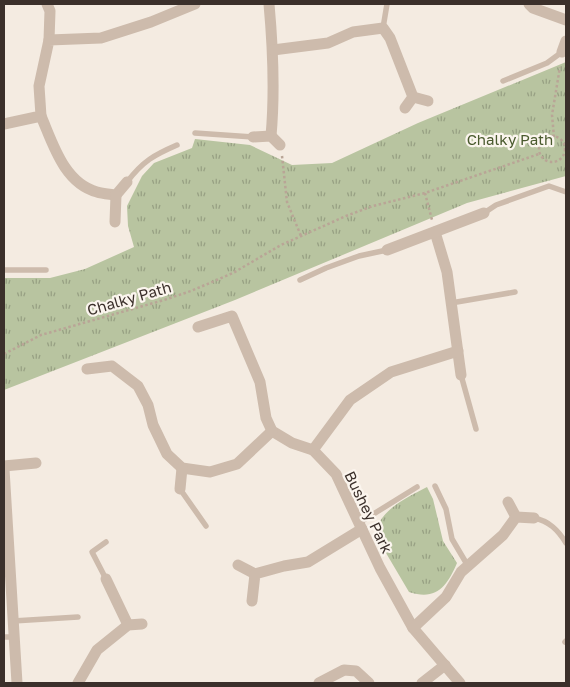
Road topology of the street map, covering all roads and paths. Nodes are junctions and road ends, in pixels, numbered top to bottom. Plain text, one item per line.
1 (47, 4) edge
2 (195, 4) edge
3 (269, 4) edge
4 (387, 4) edge
5 (529, 4) edge
6 (566, 20) edge
7 (383, 28) junction
8 (49, 40) junction
9 (564, 46) edge
10 (273, 50) junction
11 (503, 81) dead end
12 (413, 96) junction
13 (428, 101) dead end
14 (405, 108) dead end
15 (41, 116) junction
16 (4, 124) edge
17 (195, 134) dead end
18 (271, 136) junction
19 (252, 137) joint
20 (554, 137) junction
21 (566, 144) edge
22 (176, 145) dead end
23 (280, 145) joint
24 (539, 154) junction
25 (127, 182) joint
26 (566, 192) edge
27 (425, 193) junction
28 (116, 196) junction
29 (484, 213) joint
30 (115, 222) dead end
31 (435, 232) junction
32 (301, 236) junction
33 (387, 250) joint
34 (4, 270) edge
35 (46, 270) dead end
36 (300, 280) dead end
37 (515, 292) dead end
38 (451, 303) junction
39 (198, 328) dead end
40 (458, 352) junction
41 (4, 354) edge
42 (87, 369) dead end
43 (461, 375) joint
44 (476, 429) dead end
45 (272, 431) junction
46 (313, 450) junction
47 (36, 463) dead end
48 (4, 467) edge
49 (182, 468) junction
50 (436, 486) dead end
51 (416, 487) dead end
52 (180, 488) joint
53 (508, 502) dead end
54 (516, 517) junction
55 (534, 518) joint
56 (206, 526) dead end
57 (361, 526) junction
58 (106, 542) dead end
59 (566, 542) edge
60 (6, 546) edge
61 (238, 565) dead end
62 (468, 566) junction
63 (255, 574) junction
64 (106, 580) joint
65 (252, 601) dead end
66 (78, 617) dead end
67 (13, 621) junction
68 (128, 624) junction
69 (142, 624) dead end
70 (413, 628) junction
71 (9, 637) edge
72 (445, 665) junction
73 (17, 683) edge
74 (78, 683) edge
75 (318, 683) edge
76 (369, 683) edge
77 (422, 683) edge
78 (460, 683) edge

1 - 8 street
2 - 8 street
3 - 10 street
4 - 7 lane
5 - 6 street
7 - 10 street
7 - 12 street
8 - 15 street
9 - 11 lane
9 - 20 path
10 - 18 street
12 - 13 street
12 - 14 street
15 - 16 street
15 - 28 street
17 - 19 lane
18 - 19 street
18 - 23 street
20 - 21 path
20 - 24 path
21 - 24 path
22 - 25 lane
23 - 32 path
24 - 27 path, Chalky Path
25 - 28 street
26 - 29 lane
27 - 31 path
27 - 32 path, Chalky Path
28 - 30 street
29 - 31 street
31 - 33 street
31 - 38 street
32 - 41 path, Chalky Path
33 - 36 lane
34 - 35 lane
37 - 38 lane
38 - 40 street
39 - 45 street
40 - 43 street
40 - 46 street
42 - 49 street
43 - 44 lane
45 - 46 street, Bushey Park
45 - 49 street
46 - 57 street, Bushey Park
47 - 48 street
48 - 60 street
49 - 52 street
50 - 62 lane
51 - 57 lane
52 - 56 lane
53 - 54 street
54 - 55 street
54 - 62 street
55 - 59 lane
57 - 63 street
57 - 70 street, Bushey Park
58 - 64 lane
60 - 67 street
61 - 63 street
62 - 70 street
63 - 65 street
64 - 68 street
66 - 67 lane
67 - 71 street
68 - 69 street
68 - 74 street
70 - 72 street, Bushey Park
71 - 73 street
72 - 77 street
72 - 78 street, Bushey Park
75 - 76 street

